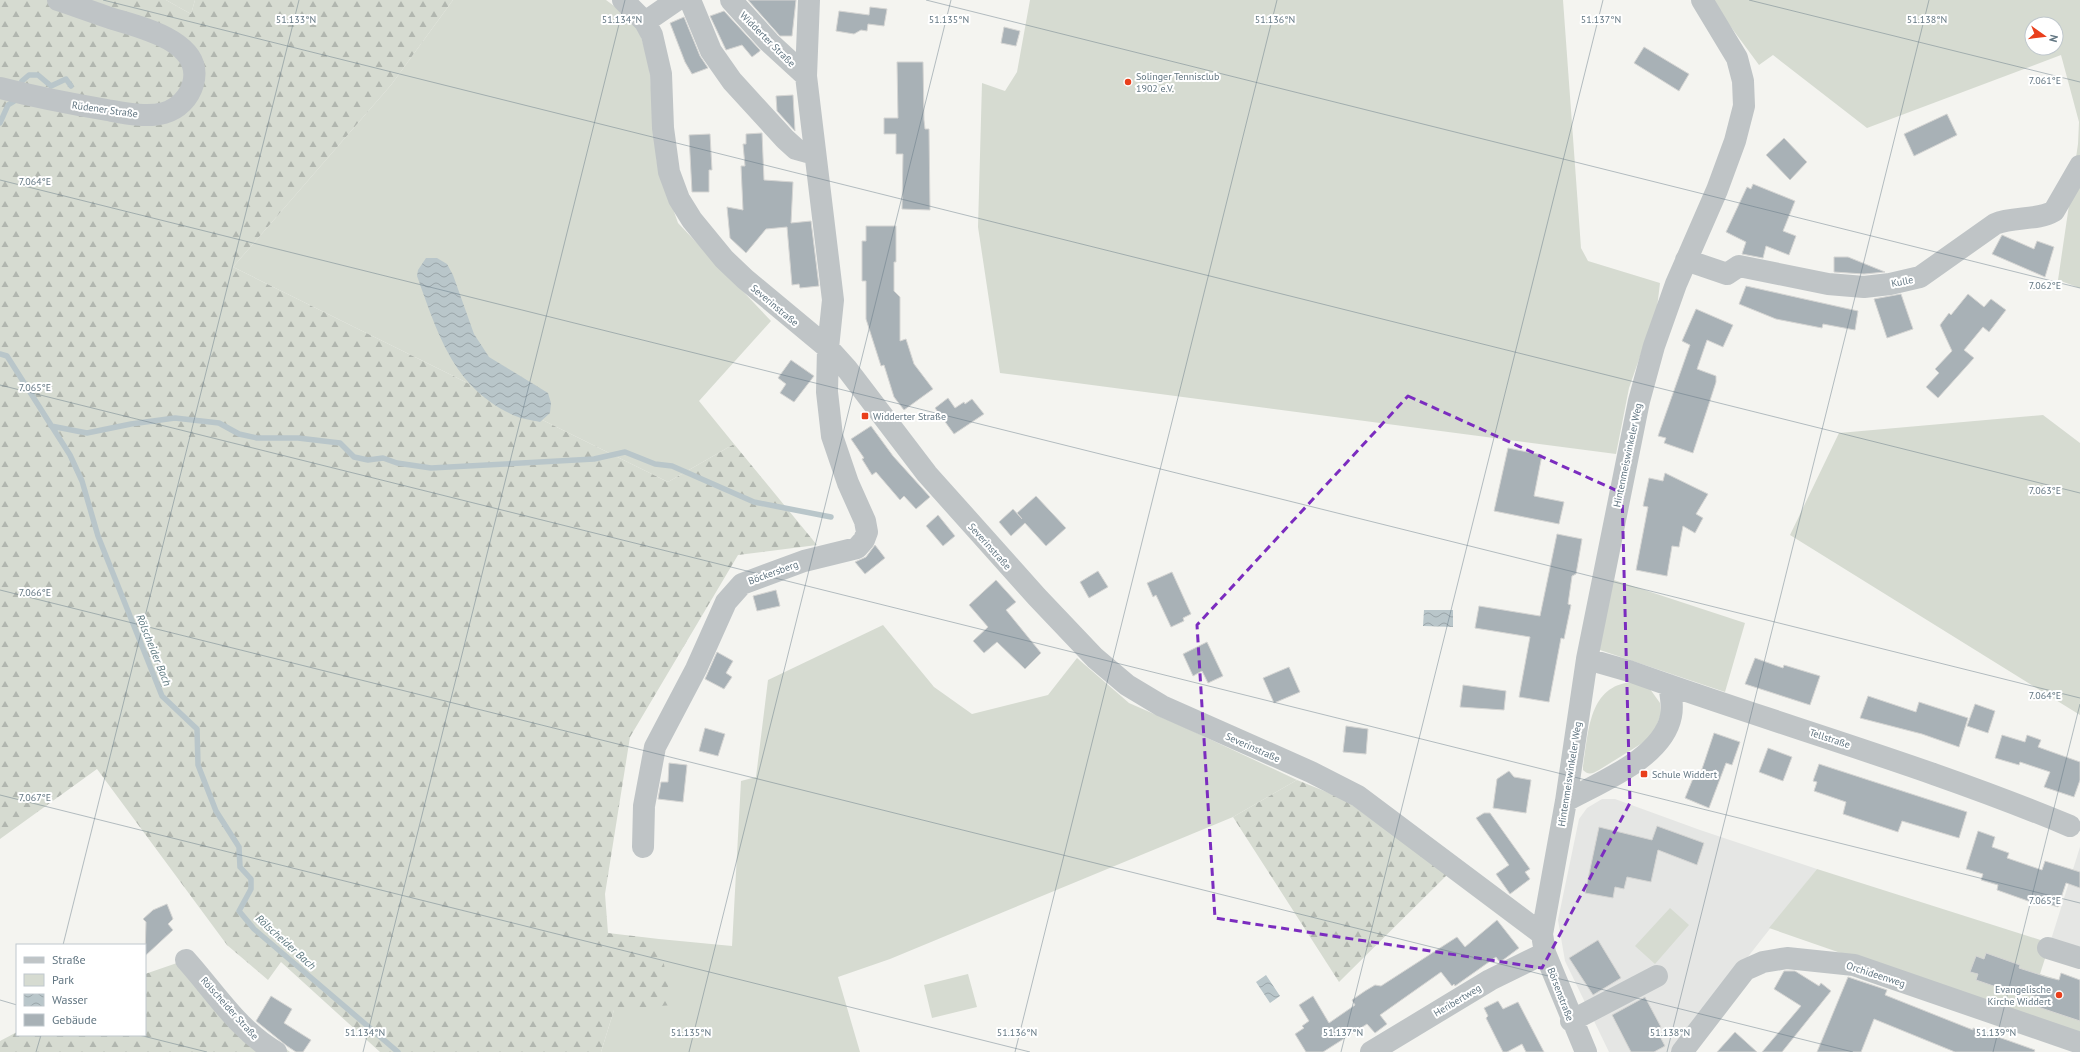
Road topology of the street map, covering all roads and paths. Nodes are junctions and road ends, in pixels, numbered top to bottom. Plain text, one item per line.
1 (58, 0) edge
2 (622, 0) edge
3 (677, 0) edge
4 (690, 0) edge
5 (731, 0) edge
6 (809, 0) edge
7 (1702, 0) edge
8 (645, 22) junction
9 (806, 76) junction
10 (0, 88) edge
11 (814, 154) junction
12 (2080, 166) edge
13 (1686, 260) junction
14 (828, 348) junction
15 (1586, 659) junction
16 (1669, 685) junction
17 (1566, 801) junction
18 (2070, 826) dead end
19 (643, 847) dead end
20 (1543, 943) junction
21 (2048, 948) dead end
22 (2080, 958) edge
23 (186, 960) dead end
24 (1657, 976) dead end
25 (1572, 1021) junction
26 (2080, 1043) edge
27 (276, 1052) edge
28 (1371, 1052) edge
29 (1586, 1052) edge
30 (1682, 1052) edge

1 - 10 street, Rüdener Straße
2 - 8 street, Severinstraße
3 - 8 street
4 - 11 street
5 - 9 street, Widderter Straße
6 - 9 street, Widderter Straße
7 - 13 street, Hintenmeiswinkeler Weg
8 - 14 street, Severinstraße
9 - 11 street, Widderter Straße
11 - 14 street, Widderter Straße
12 - 13 street, Kulle
13 - 15 street, Hintenmeiswinkeler Weg
14 - 19 street, Böckersberg
14 - 20 street, Severinstraße
15 - 16 street, Tellstraße
15 - 17 street, Hintenmeiswinkeler Weg
16 - 17 street
16 - 18 street, Tellstraße
17 - 20 street, Hintenmeiswinkeler Weg
20 - 25 street, Börsenstraße
20 - 28 street, Heribertweg
21 - 22 street
23 - 27 street, Rölscheider Straße
24 - 25 street
25 - 29 street, Börsenstraße
26 - 30 street, Orchideenweg

